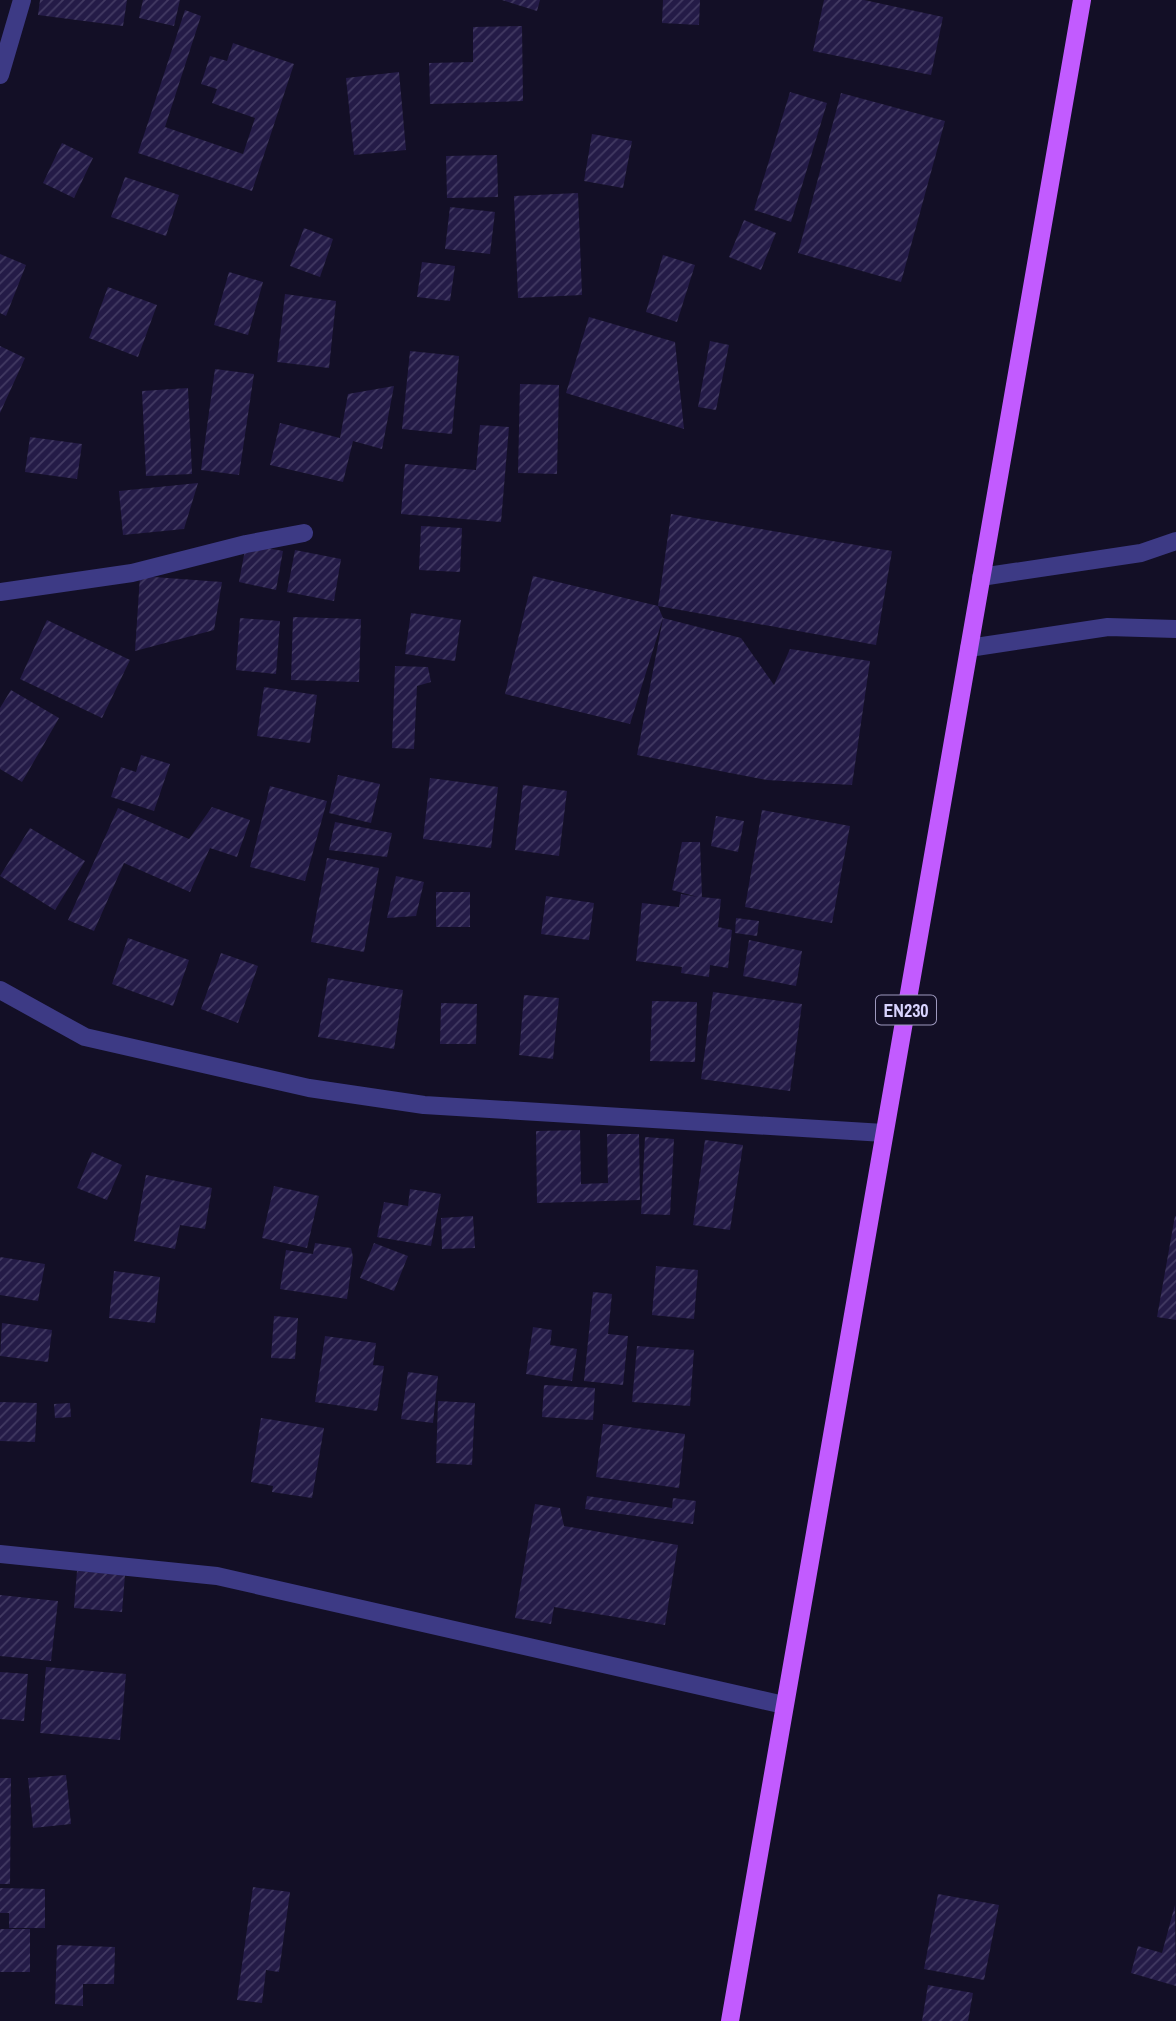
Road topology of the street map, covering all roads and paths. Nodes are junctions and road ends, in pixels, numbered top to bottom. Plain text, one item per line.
1 (22, 0) edge
2 (1082, 0) edge
3 (0, 75) edge
4 (304, 533) dead end
5 (1176, 541) edge
6 (981, 577) junction
7 (0, 592) edge
8 (1176, 629) edge
9 (969, 648) junction
10 (0, 990) edge
11 (884, 1133) junction
12 (0, 1554) edge
13 (784, 1705) junction
14 (730, 2021) edge

1 - 3 street
2 - 6 main road, EN230
4 - 7 street
5 - 6 street
6 - 9 main road, EN230
8 - 9 street
9 - 11 main road, EN230
10 - 11 street
11 - 13 main road, EN230
12 - 13 street
13 - 14 main road, EN230

